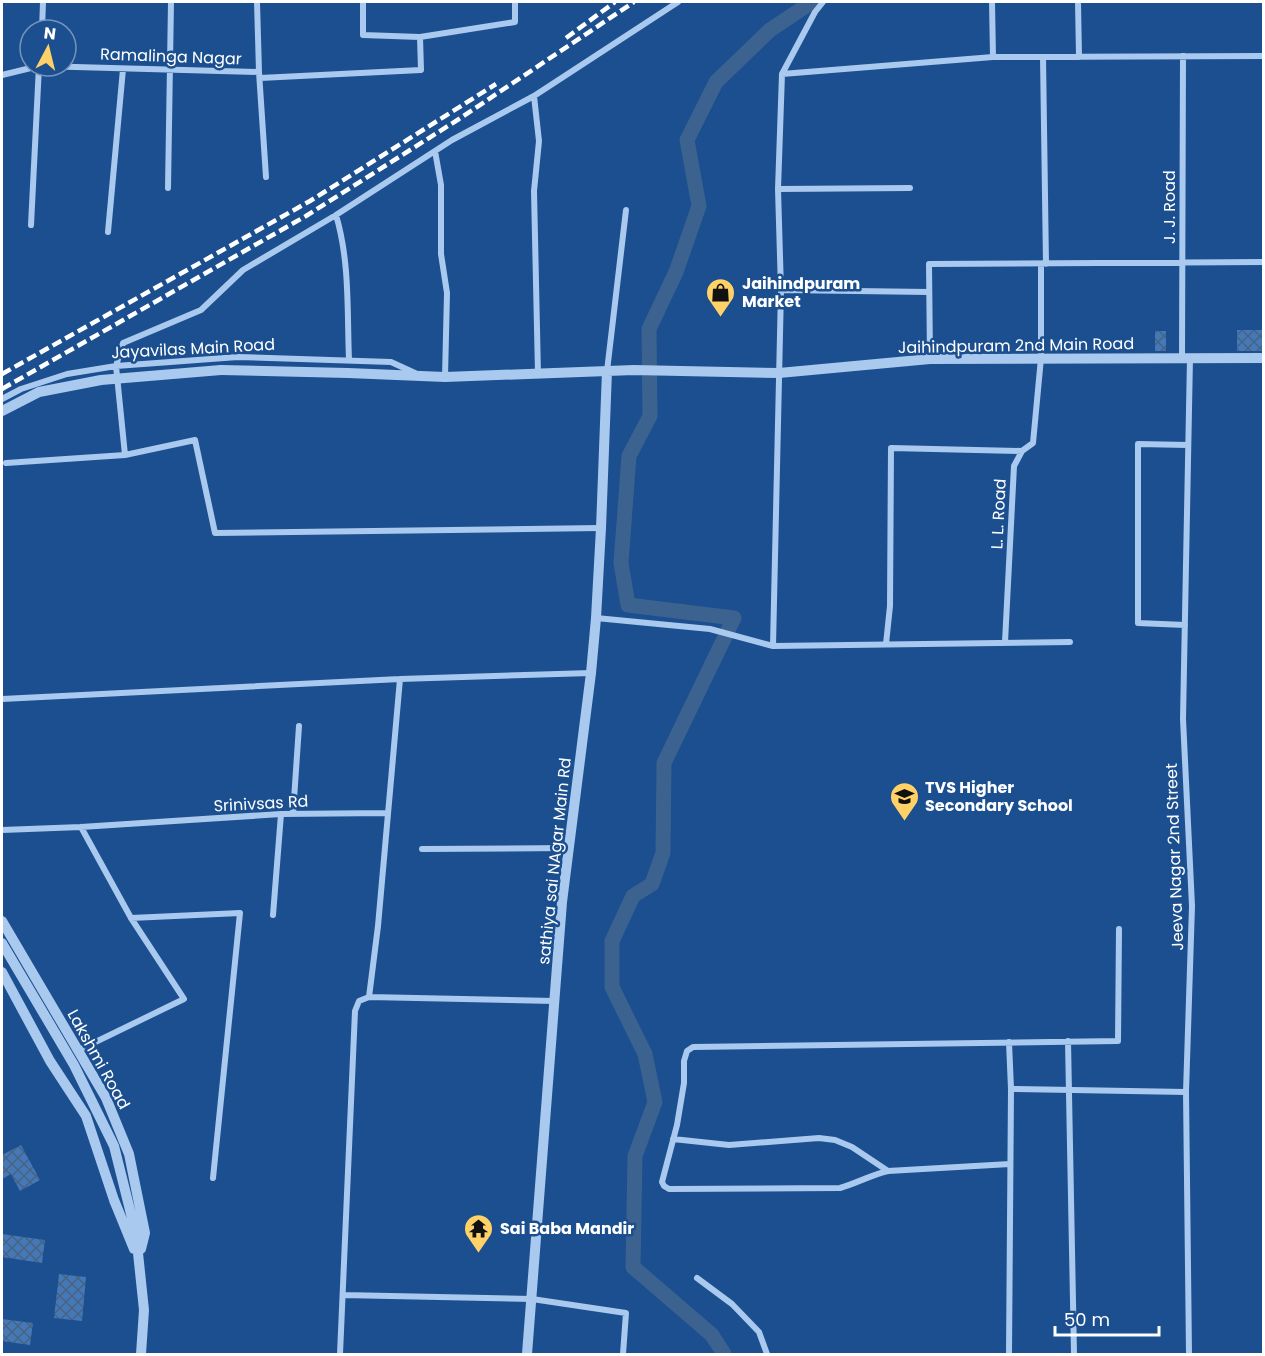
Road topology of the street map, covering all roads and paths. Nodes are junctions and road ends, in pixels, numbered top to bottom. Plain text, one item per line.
1 (43, 2) edge
2 (171, 2) edge
3 (257, 2) edge
4 (363, 2) edge
5 (515, 2) edge
6 (678, 2) edge
7 (823, 2) edge
8 (992, 2) edge
9 (1078, 2) edge
10 (42, 18) edge
11 (420, 37) junction
12 (1183, 56) junction
13 (1263, 56) edge
14 (993, 57) junction
15 (1043, 57) junction
16 (1079, 57) junction
17 (78, 67) edge
18 (123, 69) junction
19 (171, 70) junction
20 (18, 71) edge
21 (782, 74) junction
22 (2, 75) edge
23 (259, 75) junction
24 (38, 78) edge
25 (534, 96) junction
26 (435, 151) junction
27 (266, 177) dead end
28 (168, 188) dead end
29 (910, 188) dead end
30 (778, 189) junction
31 (626, 210) dead end
32 (336, 215) junction
33 (31, 225) dead end
34 (108, 232) dead end
35 (1263, 262) edge
36 (1182, 263) junction
37 (1044, 264) junction
38 (781, 290) junction
39 (929, 292) junction
40 (1041, 358) junction
41 (1186, 358) junction
42 (1263, 358) edge
43 (930, 359) junction
44 (349, 360) junction
45 (116, 366) junction
46 (634, 370) joint
47 (607, 371) junction
48 (779, 373) junction
49 (538, 375) junction
50 (424, 376) junction
51 (445, 377) junction
52 (2, 399) edge
53 (2, 411) edge
54 (1188, 445) junction
55 (1022, 451) junction
56 (125, 455) junction
57 (6, 463) dead end
58 (602, 528) junction
59 (596, 618) junction
60 (1185, 625) junction
61 (1005, 642) junction
62 (1070, 642) dead end
63 (886, 644) junction
64 (773, 645) junction
65 (591, 673) junction
66 (400, 679) junction
67 (2, 699) edge
68 (299, 726) dead end
69 (388, 813) junction
70 (281, 814) junction
71 (293, 814) junction
72 (81, 827) junction
73 (2, 830) edge
74 (569, 848) junction
75 (422, 849) dead end
76 (273, 915) dead end
77 (131, 918) junction
78 (2, 921) edge
79 (1119, 929) dead end
80 (2, 943) edge
81 (2, 972) edge
82 (369, 997) junction
83 (555, 1001) junction
84 (1068, 1041) junction
85 (1009, 1042) junction
86 (79, 1050) junction
87 (1011, 1089) junction
88 (1071, 1090) junction
89 (1186, 1092) junction
90 (673, 1139) junction
91 (1010, 1164) junction
92 (888, 1171) junction
93 (213, 1178) dead end
94 (138, 1257) junction
95 (697, 1278) dead end
96 (343, 1295) junction
97 (532, 1299) junction
98 (141, 1354) edge
99 (340, 1354) edge
100 (527, 1354) edge
101 (623, 1354) edge
102 (767, 1354) edge
103 (1009, 1354) edge
104 (1074, 1354) edge
105 (1189, 1354) edge

1 - 10 street
2 - 19 street
3 - 23 street
4 - 11 street
5 - 11 street
6 - 25 street
7 - 21 street
8 - 14 street
9 - 16 street
11 - 23 street, Ramalinga Nagar
12 - 13 street
12 - 16 street
12 - 36 street, J. J. Road
14 - 15 street
14 - 21 street
15 - 16 street
15 - 37 street, L. L. Road
17 - 18 street, Ramalinga Nagar
18 - 19 street, Ramalinga Nagar
18 - 34 street
19 - 23 street, Ramalinga Nagar
19 - 28 street
20 - 22 street, Ramalinga Nagar
21 - 30 street
23 - 27 street
24 - 33 street
25 - 26 street
25 - 49 street
26 - 32 street
26 - 51 street
29 - 30 street
30 - 38 street
31 - 47 street
32 - 44 street
32 - 45 street
35 - 36 street
36 - 37 street
36 - 41 street, J. J. Road
37 - 39 street
37 - 40 street, L. L. Road
38 - 39 street
38 - 48 street
39 - 43 street
40 - 41 street, Jaihindpuram 2nd Main Road
40 - 43 street, Jaihindpuram 2nd Main Road
40 - 55 street, L. L. Road
41 - 42 street, Jaihindpuram 2nd Main Road
41 - 54 street, Jeeva Nagar 2nd Street
43 - 48 street, Jaihindpuram 2nd Main Road
44 - 45 street, Jayavilas Main Road
44 - 50 street, Jayavilas Main Road
45 - 52 street, Jayavilas Main Road
45 - 56 street
46 - 47 street, Jayavilas Main Road
46 - 48 street, Jaihindpuram 2nd Main Road
47 - 49 street, Jayavilas Main Road
47 - 58 street, sathiya sai NAgar Main Rd
48 - 64 street
49 - 51 street, Jayavilas Main Road
50 - 51 street, Jayavilas Main Road
50 - 53 street, Jayavilas Main Road, bridge
54 - 60 street, Jeeva Nagar 2nd Street
54 - 60 street
55 - 61 street, L. L. Road
55 - 63 street
56 - 57 street
56 - 58 street
58 - 59 street, sathiya sai NAgar Main Rd
59 - 64 street
59 - 65 street, sathiya sai NAgar Main Rd
60 - 89 street, Jeeva Nagar 2nd Street
61 - 62 street
61 - 63 street
63 - 64 street
65 - 66 street
65 - 74 street, sathiya sai NAgar Main Rd
66 - 67 street
66 - 69 street
68 - 71 street
69 - 71 street, Srinivsas Rd
69 - 82 street
70 - 71 street, Srinivsas Rd
70 - 72 street, Srinivsas Rd
70 - 76 street
72 - 73 street, Srinivsas Rd
72 - 77 street
74 - 75 street
74 - 83 street, sathiya sai NAgar Main Rd
77 - 86 street
77 - 93 street
78 - 86 street, Lakshmi Road
79 - 84 street
80 - 94 street, Lakshmi Road
81 - 94 street, Lakshmi Road
82 - 83 street
82 - 96 street
83 - 97 street, sathiya sai NAgar Main Rd
84 - 85 street
84 - 88 street
85 - 87 street
85 - 90 street
86 - 94 street, Lakshmi Road
87 - 88 street
87 - 91 street
88 - 89 street
88 - 104 street
89 - 105 street, Jeeva Nagar 2nd Street
90 - 92 street
90 - 92 street
91 - 92 street
91 - 103 street
94 - 98 street, Lakshmi Road
95 - 102 street
96 - 97 street
96 - 99 street
97 - 100 street, sathiya sai NAgar Main Rd
97 - 101 street

